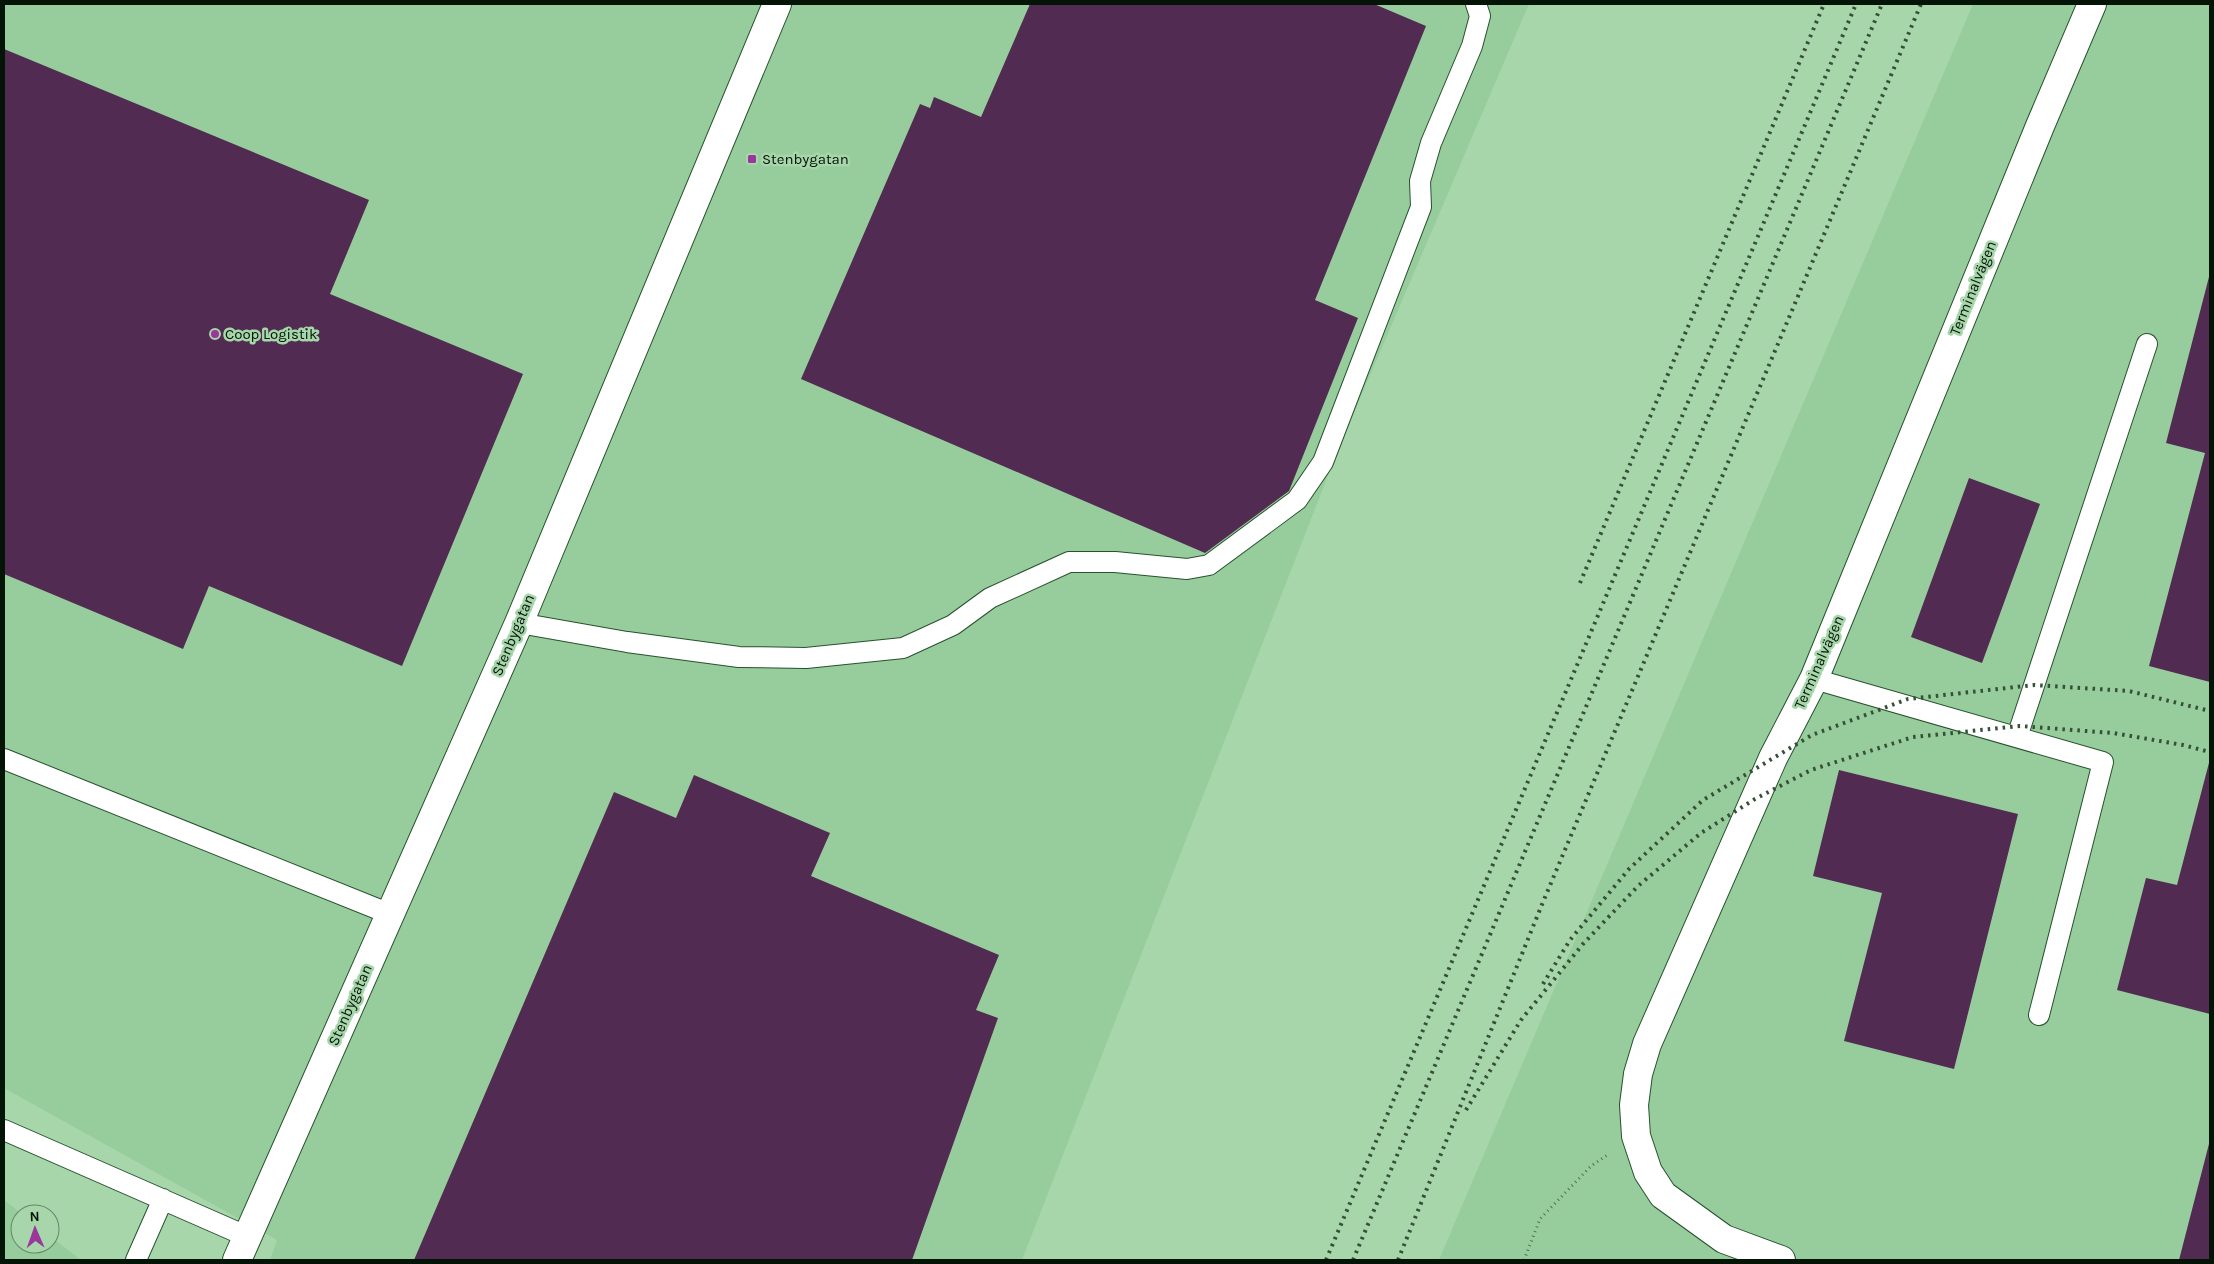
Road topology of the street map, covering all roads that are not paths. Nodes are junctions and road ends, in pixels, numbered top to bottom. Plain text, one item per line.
1 (776, 4) edge
2 (1476, 4) edge
3 (2092, 4) edge
4 (2147, 344) dead end
5 (519, 623) junction
6 (1814, 678) junction
7 (2017, 737) junction
8 (4, 759) edge
9 (390, 914) junction
10 (2038, 1015) dead end
11 (4, 1130) edge
12 (163, 1199) junction
13 (241, 1248) edge
14 (136, 1260) edge
15 (1781, 1260) edge

1 - 5 street, Stenbygatan
2 - 5 lane
3 - 6 street, Terminalvägen
4 - 7 lane
5 - 9 street, Stenbygatan
6 - 7 lane
6 - 15 street, Terminalvägen
7 - 10 lane
8 - 9 lane
9 - 13 street, Stenbygatan
11 - 12 lane
12 - 13 lane
12 - 14 lane

